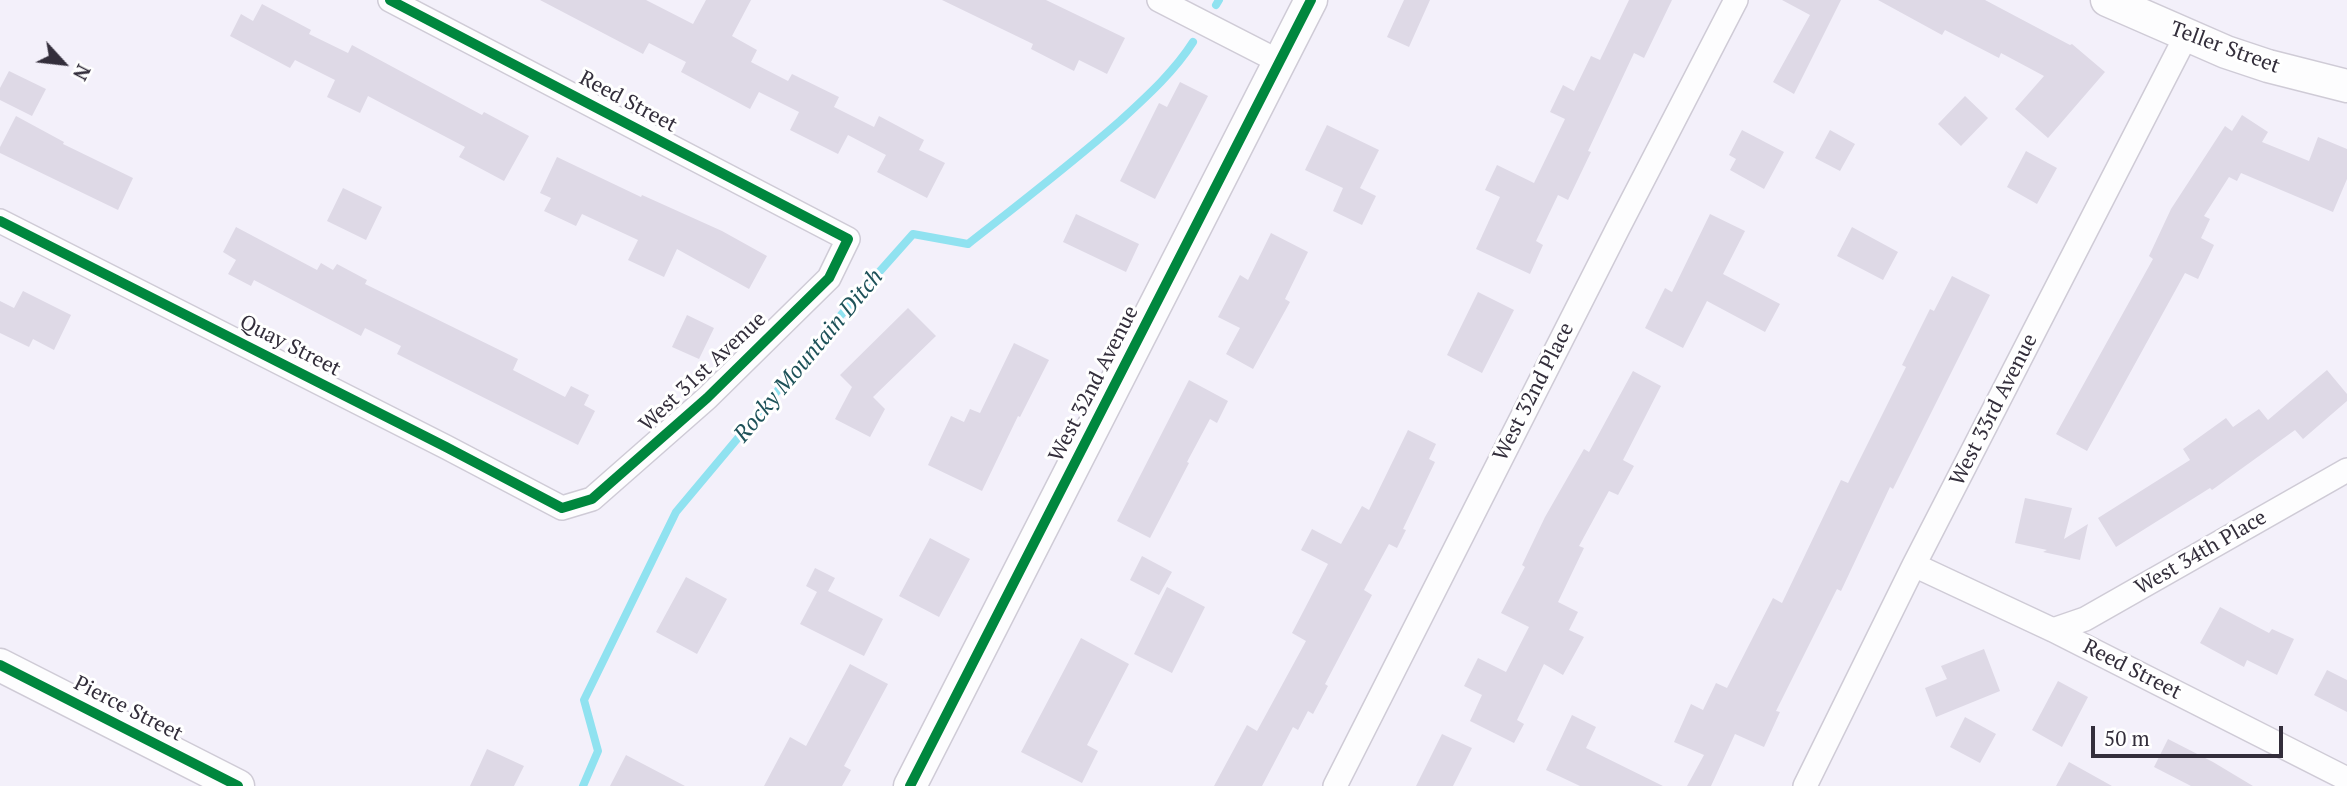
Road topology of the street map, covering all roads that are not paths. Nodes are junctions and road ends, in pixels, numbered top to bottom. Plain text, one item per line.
1 (390, 0) edge
2 (1159, 0) edge
3 (1311, 0) edge
4 (1737, 0) edge
5 (2107, 0) edge
6 (427, 8) edge
7 (2186, 36) junction
8 (1280, 62) junction
9 (2347, 86) edge
10 (0, 220) edge
11 (848, 239) joint
12 (2347, 470) edge
13 (562, 508) joint
14 (1914, 565) junction
15 (2053, 630) junction
16 (0, 665) edge
17 (2347, 779) edge
18 (238, 786) edge
19 (910, 786) edge
20 (1335, 786) edge
21 (1805, 786) edge

1 - 6 street, Reed Street
2 - 8 street
3 - 8 street, West 32nd Avenue
4 - 20 street, West 32nd Place
5 - 7 street, Teller Street
6 - 11 street, Reed Street
7 - 9 street, Teller Street
7 - 14 street, West 33rd Avenue
8 - 19 street, West 32nd Avenue
10 - 13 street, Quay Street
11 - 13 street, West 31st Avenue
12 - 15 street, West 34th Place
14 - 15 street, Reed Street
14 - 21 street, West 33rd Avenue
15 - 17 street, Reed Street
16 - 18 street, Pierce Street

